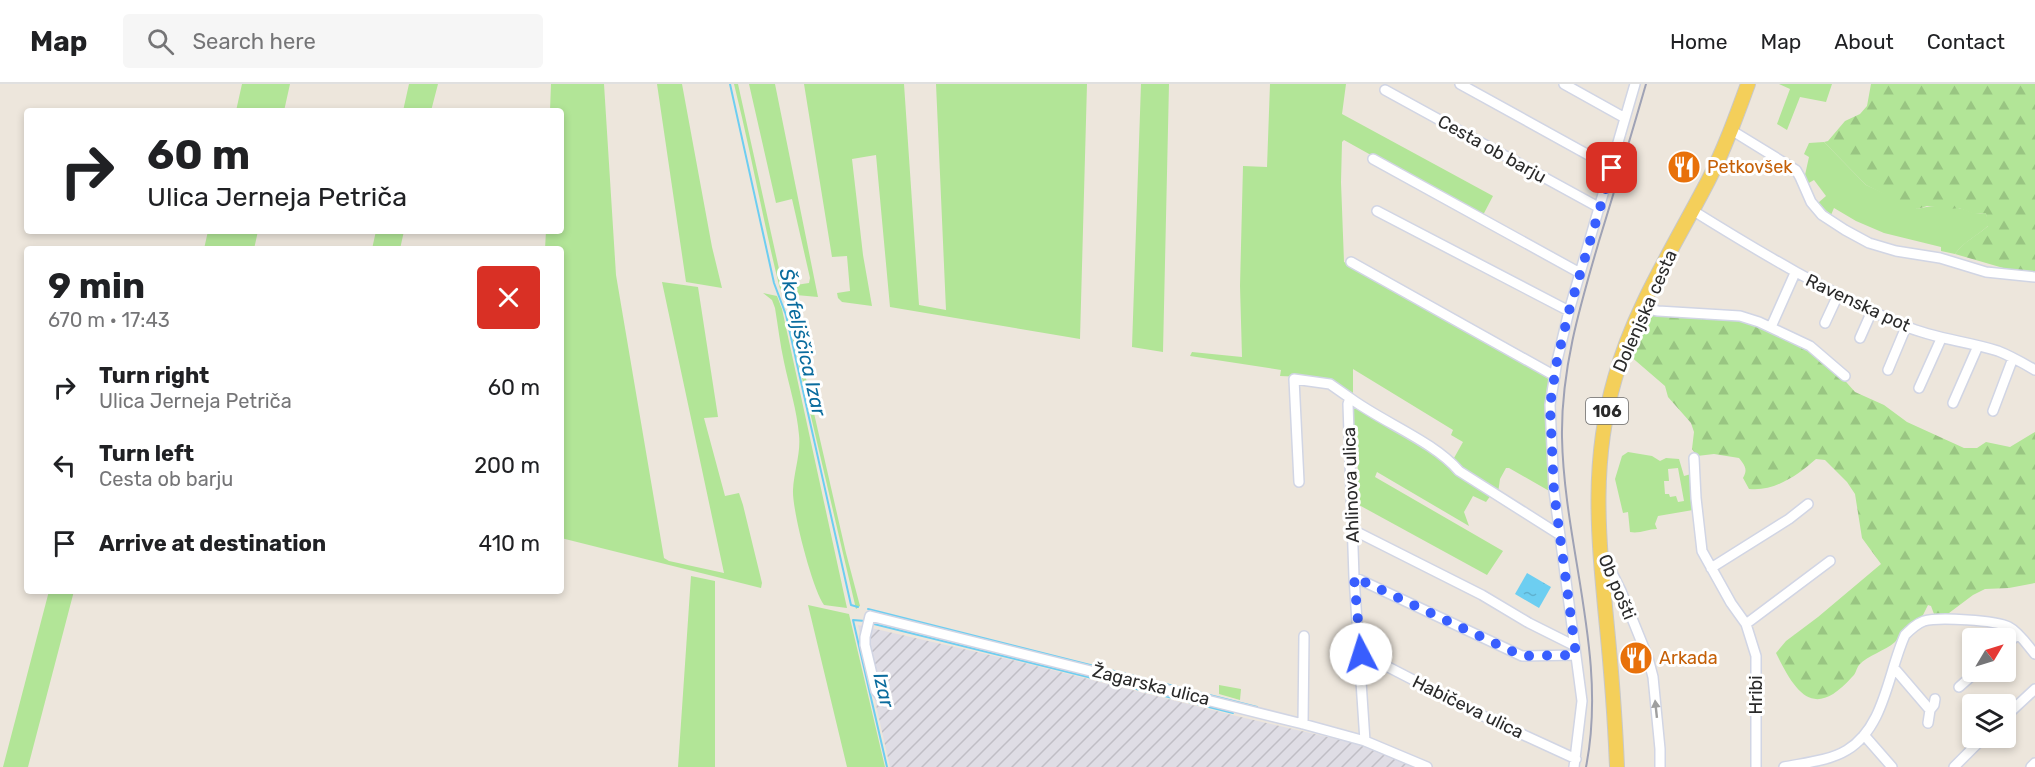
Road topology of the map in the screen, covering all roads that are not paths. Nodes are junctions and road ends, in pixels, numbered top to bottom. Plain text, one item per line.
1 (1460, 84) edge
2 (1564, 84) edge
3 (1635, 84) edge
4 (1748, 84) edge
5 (1385, 90) dead end
6 (1625, 118) junction
7 (1731, 130) junction
8 (1373, 159) dead end
9 (1612, 168) junction
10 (1600, 208) junction
11 (1692, 210) junction
12 (1377, 211) dead end
13 (1351, 262) dead end
14 (1580, 273) junction
15 (1795, 273) junction
16 (2035, 277) edge
17 (1838, 295) junction
18 (1642, 308) junction
19 (1569, 311) junction
20 (1872, 311) junction
21 (1825, 323) dead end
22 (1771, 327) junction
23 (1906, 327) junction
24 (1860, 338) dead end
25 (1941, 339) junction
26 (1978, 346) junction
27 (2013, 358) junction
28 (1888, 370) dead end
29 (2035, 370) edge
30 (1555, 376) junction
31 (1845, 376) dead end
32 (1919, 388) dead end
33 (1350, 398) junction
34 (1953, 403) dead end
35 (1993, 411) dead end
36 (1694, 458) dead end
37 (1299, 482) dead end
38 (1808, 504) dead end
39 (1353, 530) junction
40 (1560, 535) junction
41 (1599, 547) junction
42 (1830, 561) dead end
43 (1711, 568) junction
44 (1354, 577) junction
45 (1746, 624) junction
46 (2018, 634) joint
47 (1304, 636) dead end
48 (1575, 651) junction
49 (1361, 654) junction
50 (2035, 654) edge
51 (1894, 668) junction
52 (1965, 682) edge
53 (1959, 687) dead end
54 (2035, 689) edge
55 (1935, 699) dead end
56 (885, 702) dead end
57 (2016, 707) edge
58 (1930, 710) junction
59 (1928, 723) dead end
60 (1303, 724) junction
61 (1864, 735) junction
62 (1365, 741) junction
63 (1973, 748) edge
64 (1575, 763) edge
65 (1818, 764) edge
66 (2035, 764) edge
67 (1427, 767) edge
68 (1617, 767) edge
69 (1660, 767) edge
70 (1756, 767) edge
71 (1784, 767) edge
72 (1892, 767) edge
73 (1953, 767) edge
74 (2031, 767) edge

1 - 9 street
2 - 6 street
3 - 6 street
4 - 7 main road, Dolenjska cesta / 106
5 - 10 street, Cesta ob barju
6 - 9 street
7 - 11 main road, Dolenjska cesta / 106
7 - 16 street
8 - 14 street
9 - 10 street
10 - 14 street
11 - 15 street, Ravenska pot
11 - 18 main road, Dolenjska cesta / 106
12 - 19 street
13 - 30 street
14 - 19 street
15 - 17 street, Ravenska pot
15 - 22 street
17 - 20 street, Ravenska pot
17 - 21 street
18 - 22 street
18 - 41 main road, Dolenjska cesta / 106
19 - 30 street
20 - 23 street, Ravenska pot
20 - 24 street
22 - 31 street
23 - 25 street, Ravenska pot
23 - 28 street
25 - 26 street, Ravenska pot
25 - 32 street
26 - 27 street, Ravenska pot
26 - 34 street
27 - 29 street, Ravenska pot
27 - 35 street
30 - 40 street
33 - 37 street
33 - 39 street, Ahlinova ulica
33 - 40 street
36 - 43 street, Hribi
38 - 43 street
39 - 44 street, Ahlinova ulica
39 - 48 street
40 - 48 street
41 - 68 main road, Dolenjska cesta / 106
69 -> 41 street, Ob pošti
42 - 45 street
43 - 45 street, Hribi
44 - 48 street
44 - 49 street, Ahlinova ulica
45 - 70 street, Hribi
46 - 50 street
46 - 51 street
47 - 60 street
48 - 64 street
49 - 62 street, Ahlinova ulica
49 - 64 street, Habičeva ulica
51 - 58 street
51 - 61 street
52 - 53 street
54 - 57 street
55 - 58 street
56 - 60 street, Žagarska ulica
58 - 59 street
60 - 62 street, Žagarska ulica
61 - 65 street
61 - 72 street
62 - 67 street, Žagarska ulica
63 - 73 street
65 - 71 street
66 - 74 street

